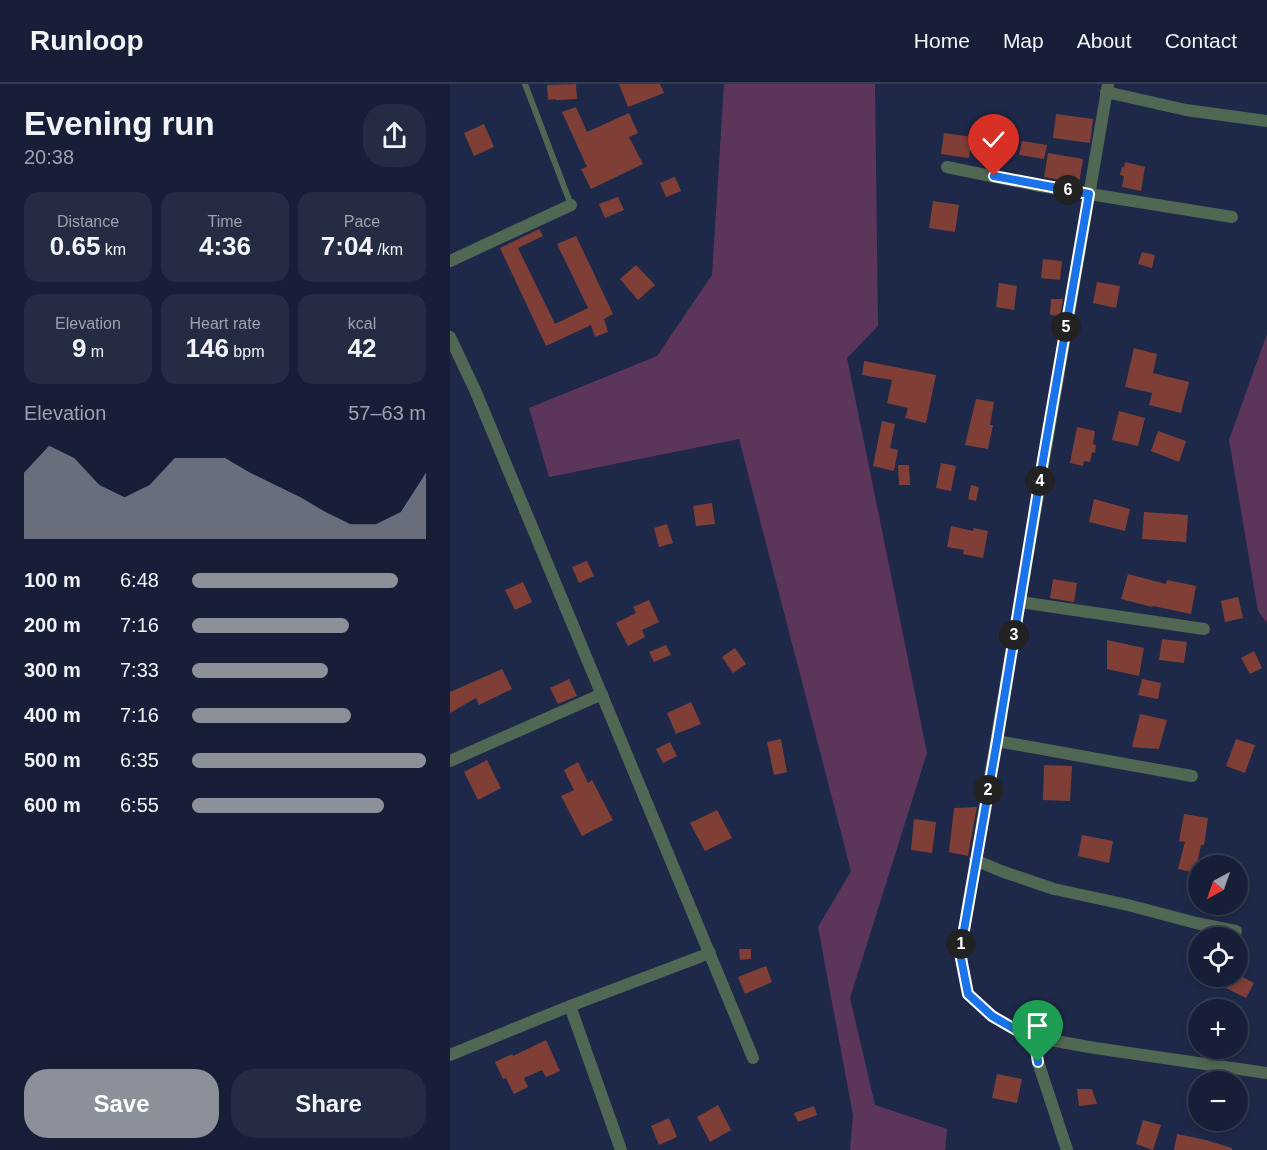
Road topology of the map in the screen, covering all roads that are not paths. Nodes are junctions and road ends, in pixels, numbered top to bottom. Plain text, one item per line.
1 (525, 84) edge
2 (1107, 88) edge
3 (1267, 122) edge
4 (947, 167) dead end
5 (1089, 194) junction
6 (572, 205) joint
7 (1232, 217) dead end
8 (450, 261) edge
9 (450, 337) edge
10 (1020, 602) junction
11 (1204, 629) dead end
12 (602, 694) junction
13 (997, 741) junction
14 (450, 760) edge
15 (1192, 776) dead end
16 (975, 860) junction
17 (1216, 927) edge
18 (710, 953) junction
19 (570, 1006) junction
20 (1034, 1037) junction
21 (450, 1055) edge
22 (753, 1058) dead end
23 (1267, 1073) edge
24 (621, 1150) edge
25 (1067, 1150) edge

1 - 6 lane
2 - 3 street
2 - 5 street
4 - 5 street
5 - 7 street
5 - 10 street
6 - 8 street
9 - 12 street
10 - 11 street
10 - 13 street
12 - 14 street
12 - 18 street
13 - 15 street
13 - 16 street
16 - 17 street
16 - 20 street
18 - 19 street
18 - 22 street
19 - 21 street
19 - 24 street
20 - 23 street
20 - 25 street

